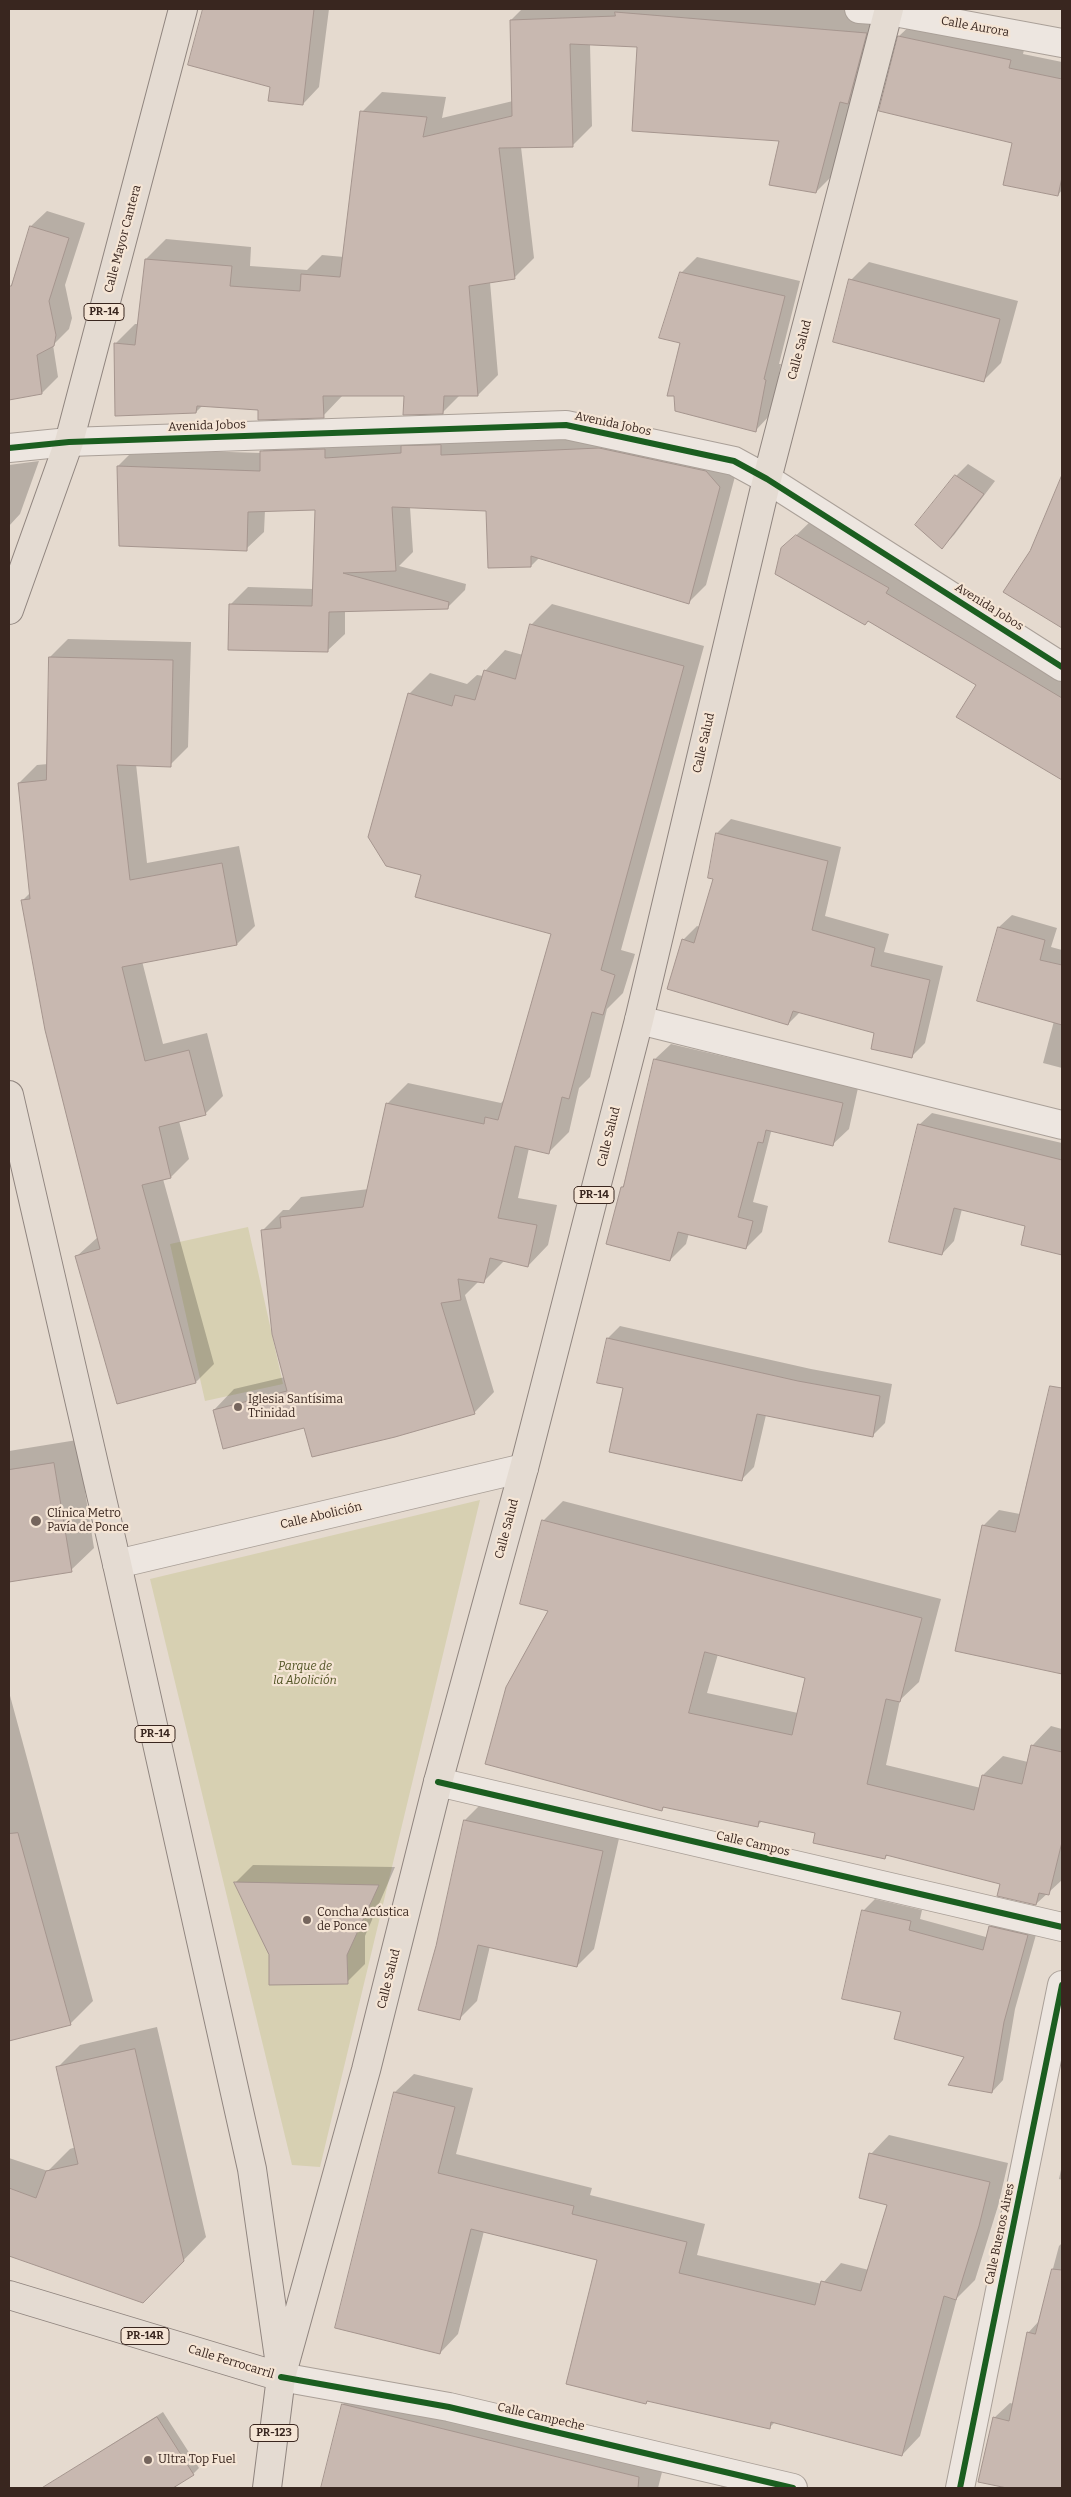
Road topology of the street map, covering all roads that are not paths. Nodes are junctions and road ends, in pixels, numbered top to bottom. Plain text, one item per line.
1 (184, 9) edge
2 (859, 9) edge
3 (889, 10) edge
4 (1062, 43) edge
5 (70, 442) junction
6 (9, 448) edge
7 (767, 479) junction
8 (9, 610) edge
9 (1062, 667) edge
10 (639, 1020) junction
11 (9, 1095) edge
12 (1062, 1125) edge
13 (524, 1468) junction
14 (117, 1564) junction
15 (438, 1782) junction
16 (1062, 1928) edge
17 (1062, 1985) edge
18 (9, 2294) edge
19 (281, 2377) junction
20 (267, 2488) edge
21 (793, 2488) edge
22 (960, 2488) edge

1 - 5 main road, Calle Mayor Cantera / PR-14
2 - 3 street, Calle Aurora
3 - 4 street, Calle Aurora
3 - 7 main road, Calle Salud / PR-14
5 - 6 street, Avenida Jobos
5 - 7 street, Avenida Jobos
5 - 8 main road, Calle Mayor Cantera / PR-14
7 - 9 street, Avenida Jobos
7 - 10 main road, Calle Salud / PR-14
10 - 12 street
10 - 13 main road, Calle Salud / PR-14
11 - 14 main road, PR-14
13 - 14 street, Calle Abolición
13 - 15 main road, Calle Salud / PR-14
14 - 19 main road, PR-14
15 - 16 street, Calle Campos
15 - 19 main road, Calle Salud / PR-14
17 - 22 street, Calle Buenos Aires
18 - 19 main road, Calle Ferrocarril / PR-14R
19 - 20 main road, PR-123
19 - 21 street, Calle Campeche

